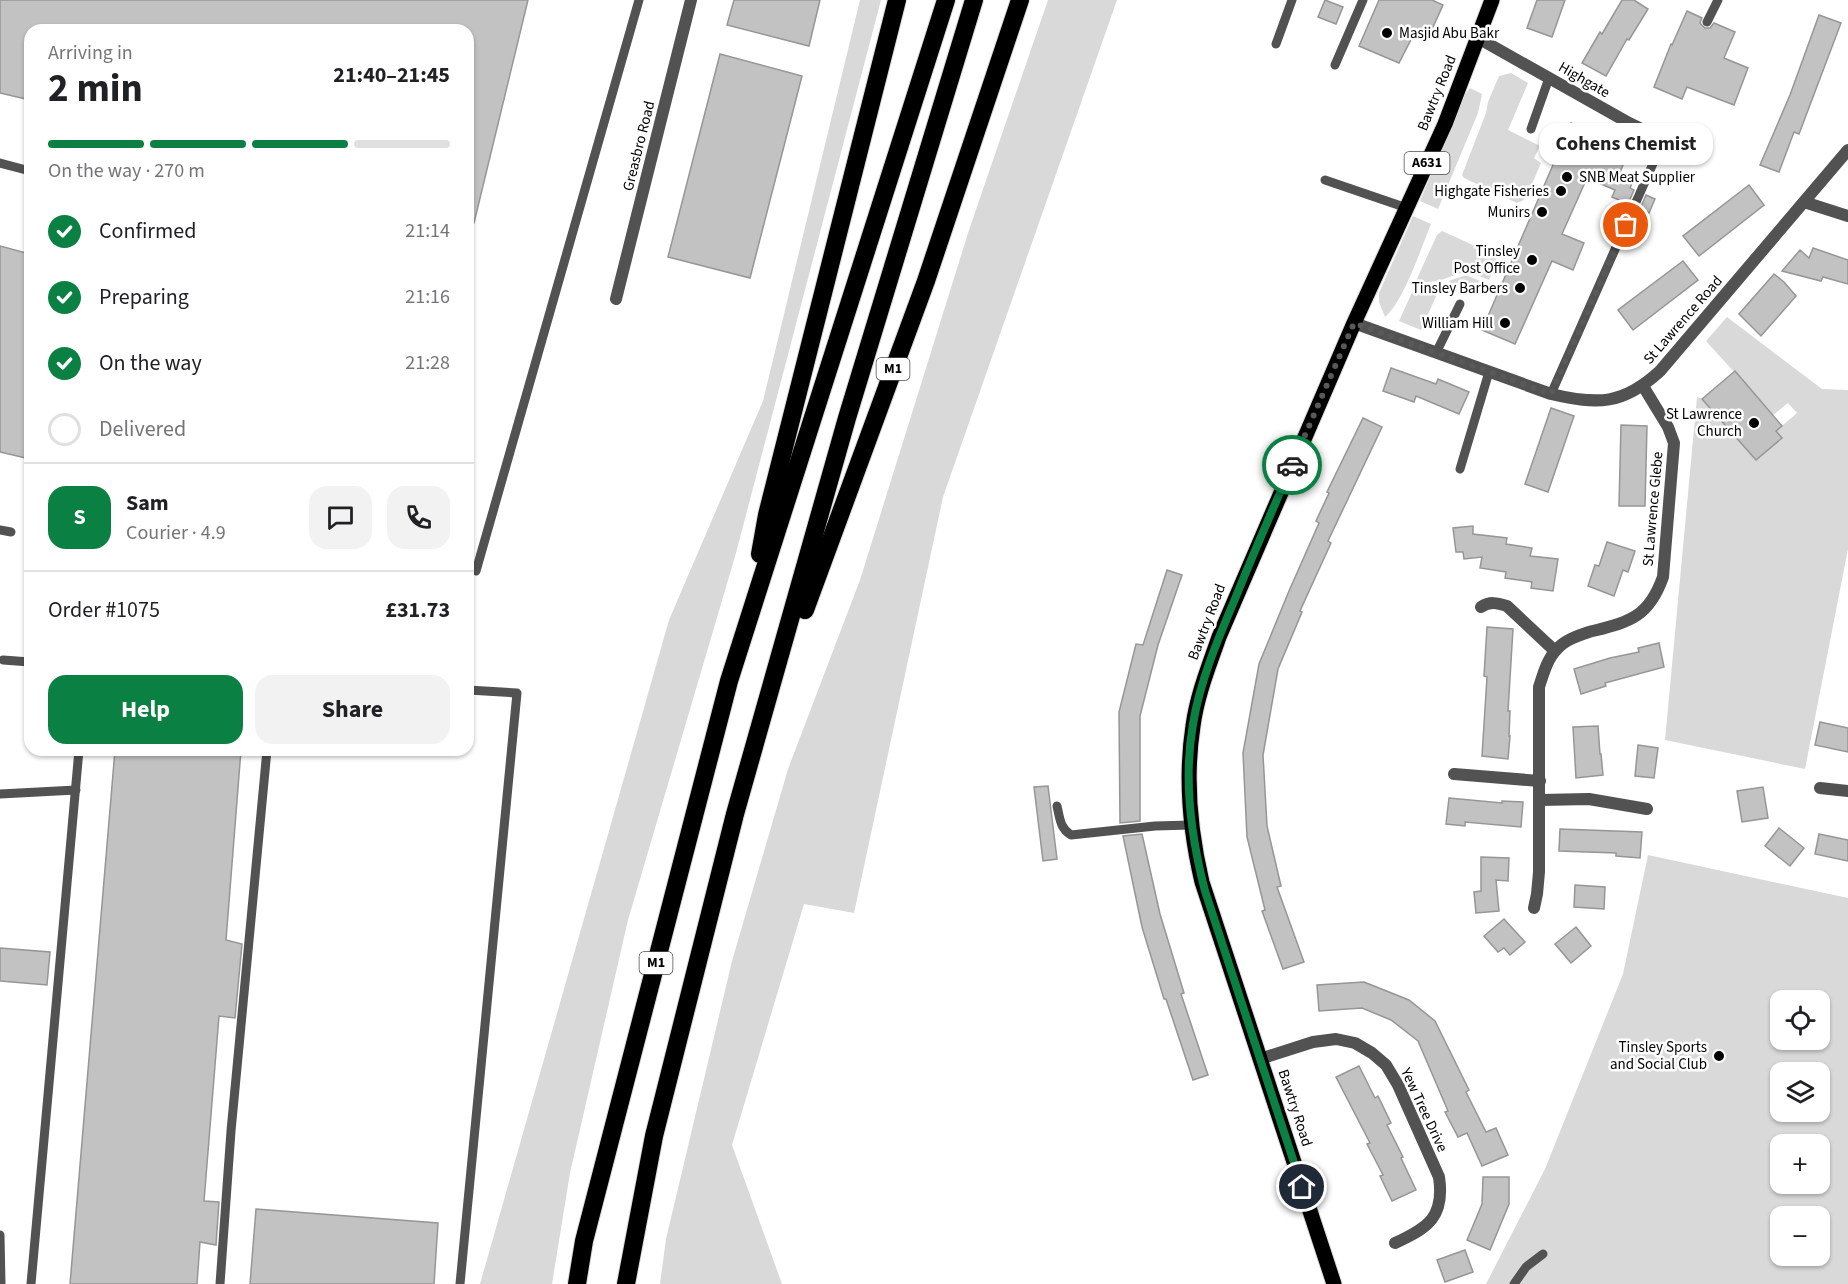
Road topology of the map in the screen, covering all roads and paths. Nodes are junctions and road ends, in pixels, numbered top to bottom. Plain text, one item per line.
1 (639, 0) edge
2 (692, 0) edge
3 (897, 0) edge
4 (946, 0) edge
5 (974, 0) edge
6 (1020, 0) edge
7 (1292, 0) edge
8 (1363, 0) edge
9 (1492, 0) edge
10 (1718, 0) edge
11 (1707, 22) dead end
12 (1478, 38) junction
13 (1276, 44) dead end
14 (1335, 65) dead end
15 (1549, 78) junction
16 (1532, 129) dead end
17 (1663, 141) junction
18 (1676, 146) dead end
19 (1848, 150) edge
20 (0, 163) edge
21 (24, 169) edge
22 (1325, 180) dead end
23 (1804, 202) junction
24 (1407, 208) junction
25 (1848, 216) edge
26 (616, 298) dead end
27 (1460, 304) dead end
28 (1354, 323) junction
29 (1436, 353) junction
30 (1489, 372) junction
31 (1643, 386) junction
32 (1551, 394) junction
33 (1460, 469) dead end
34 (0, 530) edge
35 (11, 532) dead end
36 (476, 571) dead end
37 (1481, 607) dead end
38 (741, 644) junction
39 (1555, 651) junction
40 (3, 660) dead end
41 (24, 662) edge
42 (474, 690) edge
43 (758, 735) junction
44 (79, 756) edge
45 (266, 756) edge
46 (1454, 774) dead end
47 (1540, 782) junction
48 (1820, 788) dead end
49 (76, 790) junction
50 (1848, 790) edge
51 (0, 794) edge
52 (1540, 800) junction
53 (1058, 806) dead end
54 (1647, 808) dead end
55 (1191, 825) junction
56 (1534, 908) dead end
57 (1260, 1059) junction
58 (0, 1235) edge
59 (1395, 1243) dead end
60 (1543, 1254) dead end
61 (1, 1284) edge
62 (31, 1284) edge
63 (220, 1284) edge
64 (460, 1284) edge
65 (577, 1284) edge
66 (626, 1284) edge
67 (1334, 1284) edge
68 (1514, 1284) edge

1 - 36 lane
2 - 26 street, Greasbro Road
3 - 38 highway
4 - 38 highway, M1
5 - 43 highway, M1
6 - 43 highway, M1
7 - 13 lane
8 - 14 lane
9 - 12 main road, Bawtry Road / A631
10 - 11 lane
12 - 15 street, Highgate
12 - 24 main road, Bawtry Road / A631
15 - 16 lane
15 - 17 street, Highgate
17 - 18 street, Highgate
17 - 32 lane
19 - 23 street, St Lawrence Road
20 - 21 lane
22 - 24 lane
23 - 25 street
23 - 31 street, St Lawrence Road
24 - 28 main road, Bawtry Road / A631
27 - 29 lane
28 - 29 street, St Lawrence Road
28 - 55 main road, Bawtry Road / A631
29 - 30 street, St Lawrence Road
30 - 32 street, St Lawrence Road
30 - 33 lane
31 - 32 street, St Lawrence Road
31 - 39 street, St Lawrence Glebe
34 - 35 lane
37 - 39 street
38 - 65 highway, M1
39 - 47 street
40 - 41 lane
42 - 64 lane
43 - 66 highway, M1
44 - 49 lane
45 - 63 lane
46 - 47 street
47 - 52 street
48 - 50 street
49 - 51 lane
49 - 62 lane
52 - 54 street
52 - 56 street
53 - 55 lane
55 - 57 main road, Bawtry Road / A631
57 - 59 street, Yew Tree Drive
57 - 67 main road, Bawtry Road / A631
58 - 61 lane
60 - 68 lane

